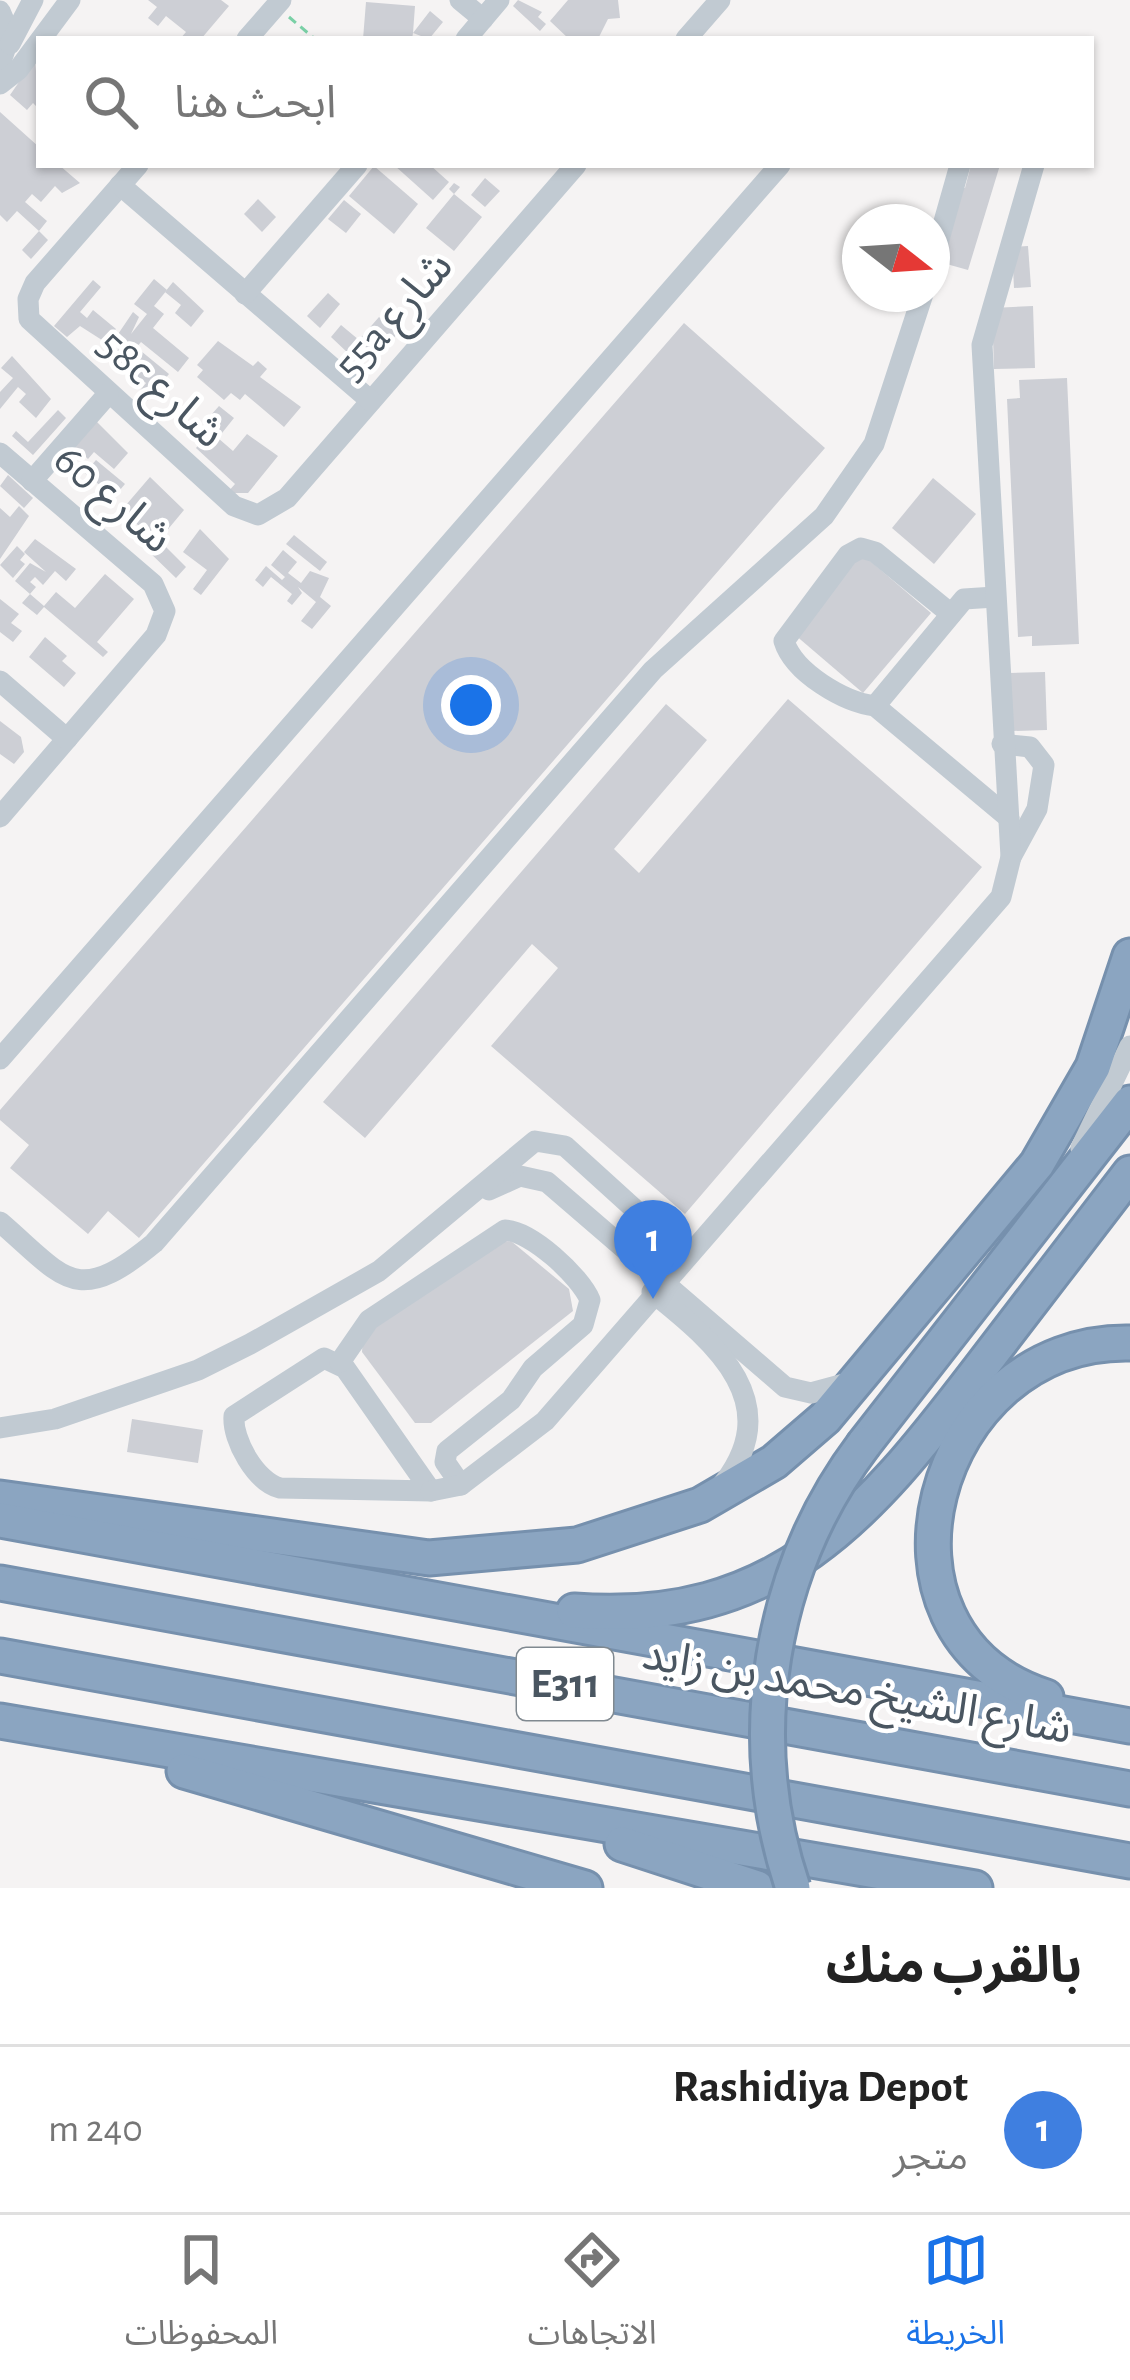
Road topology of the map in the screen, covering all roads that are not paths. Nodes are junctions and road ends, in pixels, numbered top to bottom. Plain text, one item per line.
1 (33, 0) edge
2 (70, 0) edge
3 (460, 0) edge
4 (499, 0) edge
5 (720, 0) edge
6 (279, 3) edge
7 (0, 10) edge
8 (483, 19) junction
9 (44, 36) edge
10 (250, 36) edge
11 (469, 36) edge
12 (689, 36) edge
13 (36, 47) edge
14 (5, 55) edge
15 (0, 84) edge
16 (134, 168) edge
17 (354, 168) edge
18 (573, 168) edge
19 (777, 168) edge
20 (959, 168) edge
21 (1033, 168) edge
22 (120, 185) junction
23 (949, 204) edge
24 (245, 294) junction
25 (917, 312) edge
26 (108, 394) junction
27 (371, 401) junction
28 (0, 453) edge
29 (32, 481) junction
30 (267, 514) joint
31 (995, 597) junction
32 (951, 614) junction
33 (0, 681) edge
34 (875, 706) junction
35 (67, 739) junction
36 (1002, 744) junction
37 (0, 817) edge
38 (1009, 818) junction
39 (1011, 857) junction
40 (1130, 956) edge
41 (1130, 1046) edge
42 (0, 1059) edge
43 (1130, 1102) edge
44 (550, 1140) junction
45 (1130, 1174) edge
46 (540, 1179) junction
47 (476, 1192) junction
48 (1052, 1205) junction
49 (0, 1222) edge
50 (684, 1254) junction
51 (658, 1286) junction
52 (576, 1332) junction
53 (720, 1339) junction
54 (1130, 1342) edge
55 (603, 1351) junction
56 (340, 1362) junction
57 (872, 1364) junction
58 (512, 1400) junction
59 (0, 1429) edge
60 (536, 1430) junction
61 (461, 1485) junction
62 (431, 1491) junction
63 (0, 1498) edge
64 (700, 1505) junction
65 (0, 1520) edge
66 (0, 1583) edge
67 (418, 1595) junction
68 (0, 1656) edge
69 (1130, 1714) edge
70 (0, 1720) edge
71 (1130, 1726) edge
72 (39, 1728) junction
73 (771, 1738) junction
74 (369, 1783) junction
75 (1130, 1789) edge
76 (1130, 1861) edge
77 (585, 1888) edge
78 (757, 1888) edge
79 (793, 1888) edge
80 (811, 1888) edge
81 (975, 1888) edge

1 - 14 street
2 - 9 street
3 - 8 street
4 - 8 street
5 - 12 street
6 - 10 street
7 - 14 street
8 - 11 street
13 - 15 street
16 - 22 street
17 - 24 street
18 - 27 street, 55a شارع
19 - 42 street
20 - 23 street
21 - 31 street
22 - 24 street
22 - 26 street, 58c شارع
24 - 27 street
25 - 49 street
26 - 29 street
26 - 30 street, 58c شارع
27 - 30 street, 55a شارع
28 - 29 street, شارع 60
29 - 35 street, شارع 60
31 - 32 street
31 - 36 street
32 - 34 street
32 - 34 street
33 - 35 street
34 - 38 street
35 - 37 street
36 - 38 street
36 - 39 street
38 - 39 street
39 - 50 street
40 - 57 highway
41 - 48 street
43 - 48 highway
44 - 46 street
44 - 47 street
44 - 50 street
45 - 67 highway
46 - 47 street
46 - 51 street
47 - 59 street
48 - 73 highway, bridge
50 - 51 street
51 - 53 street
51 - 55 street
52 - 55 street
52 - 56 street
52 - 58 street
53 - 57 street
53 - 64 street
54 - 69 highway
55 - 60 street
56 - 62 street
56 - 62 street
57 - 64 highway
58 - 60 street
58 - 61 street
60 - 61 street
61 - 62 street
63 - 64 highway
65 - 67 highway
66 - 75 highway, شارع الشيخ محمد بن زايد / E311
67 - 71 highway
68 - 76 highway, E311
70 - 72 highway
72 - 74 highway
72 - 77 highway
73 - 79 highway, bridge
73 - 80 highway, bridge
74 - 78 highway
74 - 81 highway

